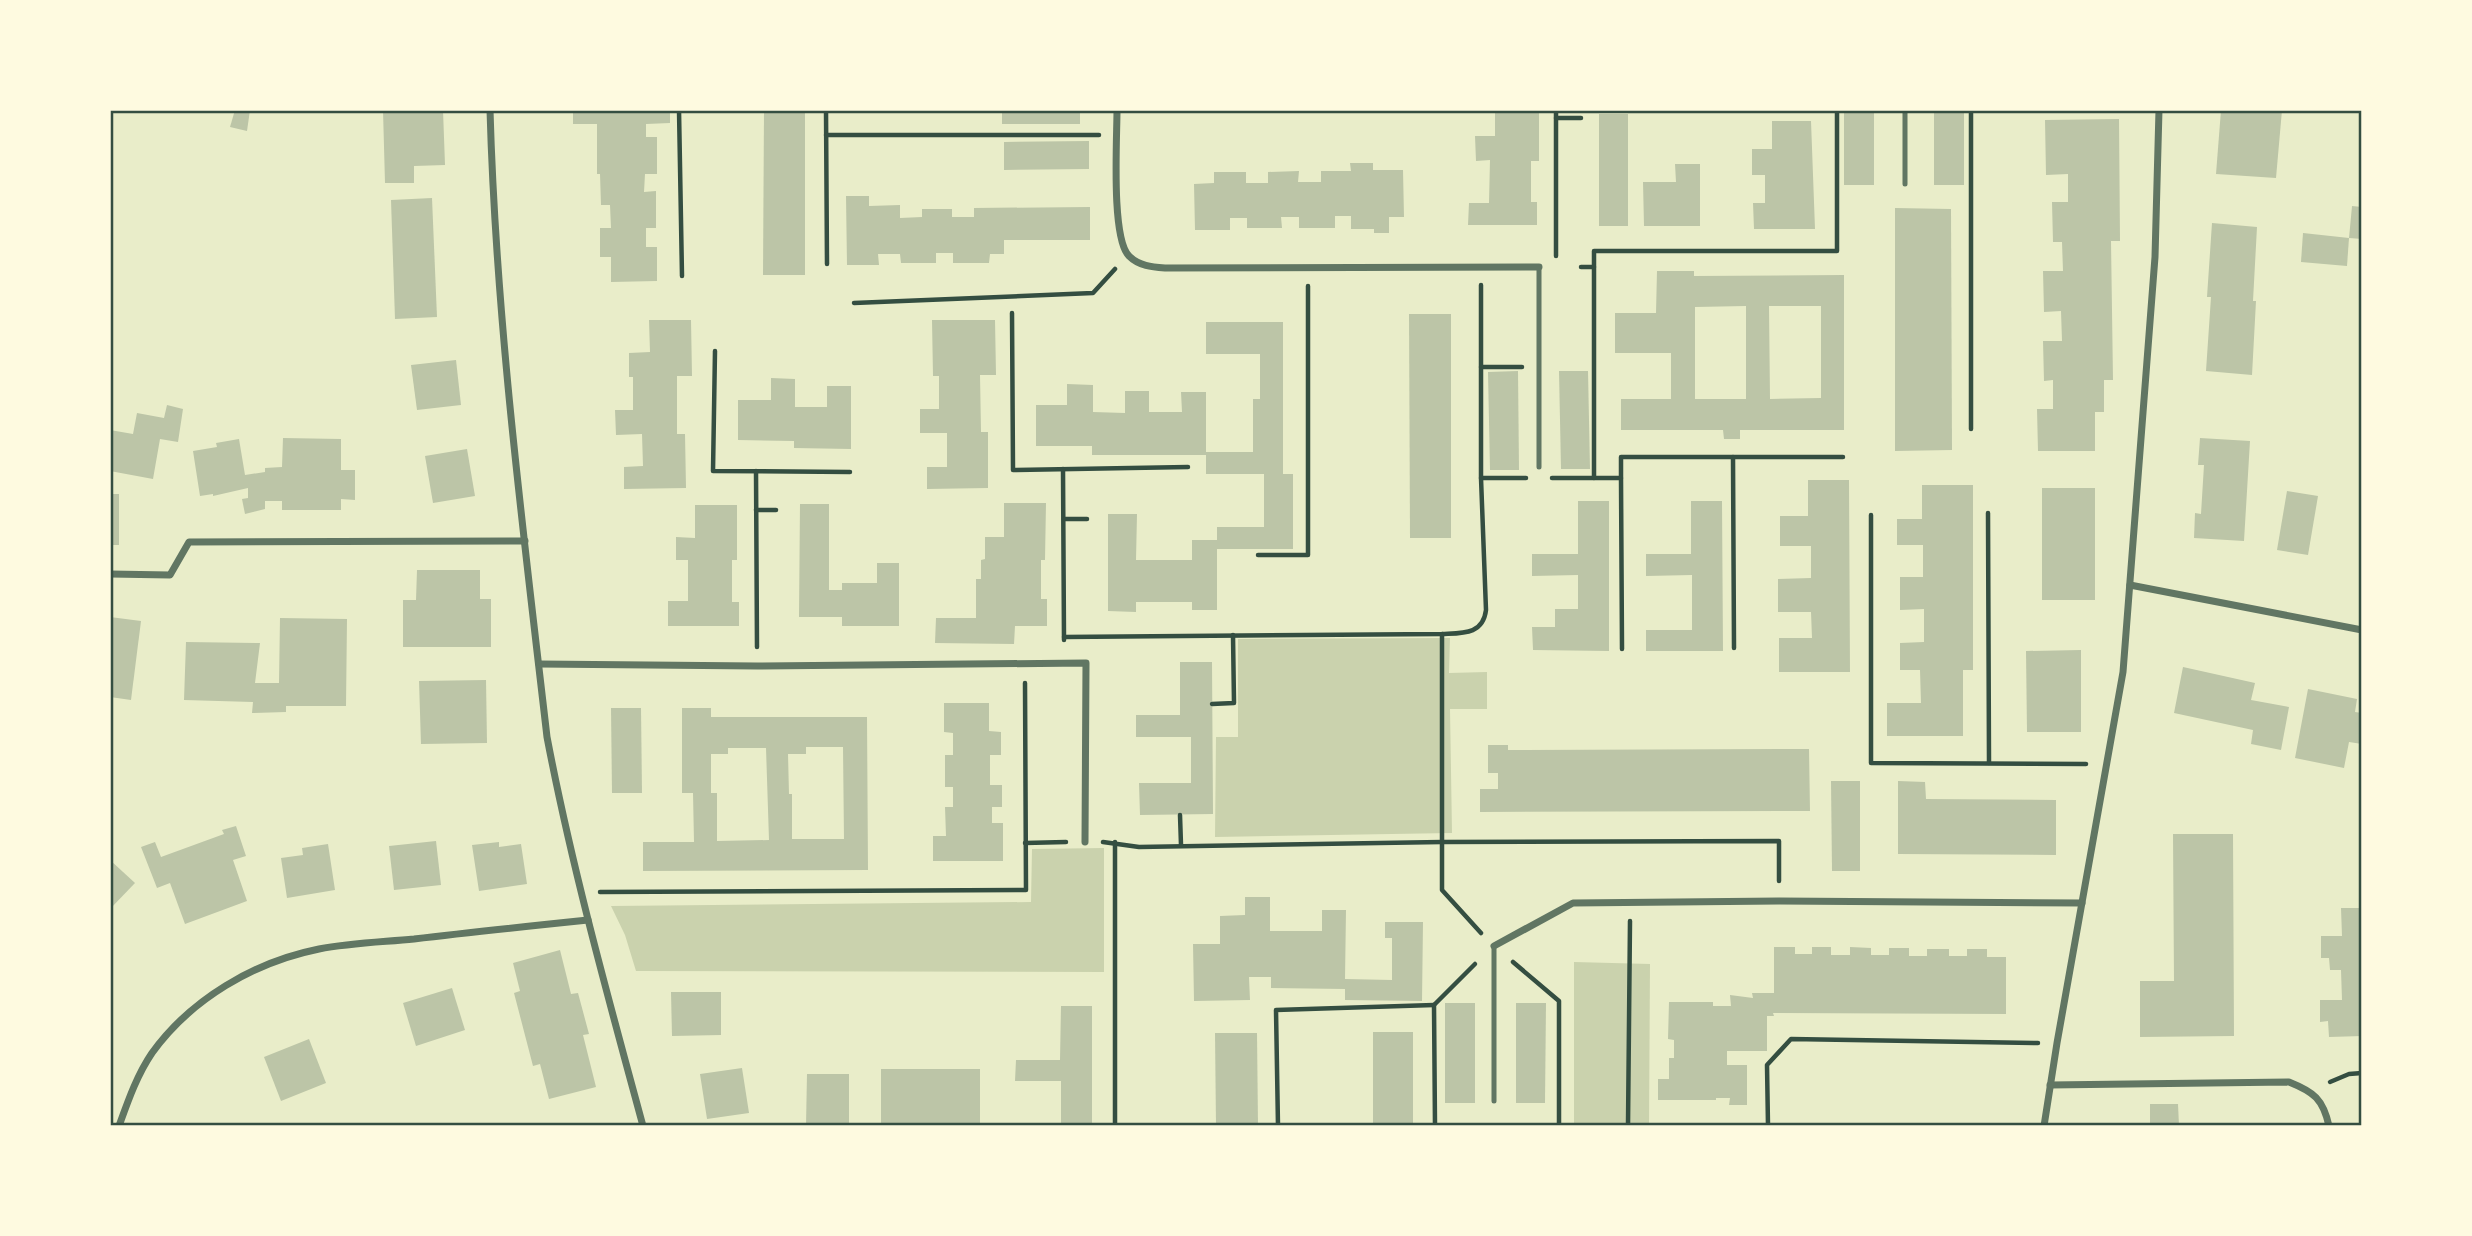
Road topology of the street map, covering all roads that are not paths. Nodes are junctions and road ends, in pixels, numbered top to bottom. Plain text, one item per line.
1 (490, 110) edge
2 (1117, 110) edge
3 (1905, 110) edge
4 (2159, 110) edge
5 (1905, 184) dead end
6 (1539, 267) joint
7 (1539, 467) dead end
8 (525, 541) junction
9 (110, 574) edge
10 (2130, 585) junction
11 (2362, 630) edge
12 (538, 664) junction
13 (1085, 842) road end
14 (2082, 903) junction
15 (589, 920) junction
16 (1494, 946) joint
17 (2050, 1085) junction
18 (1494, 1101) dead end
19 (119, 1126) edge
20 (643, 1126) edge
21 (2044, 1126) edge
22 (2329, 1126) edge

1 - 8 street
2 - 6 street
3 - 5 lane
4 - 10 street
6 - 7 lane
8 - 9 street
8 - 12 street
10 - 11 street
10 - 14 street
12 - 13 street
12 - 15 street
14 - 16 street
14 - 17 street
15 - 19 street
15 - 20 street
16 - 18 lane
17 - 21 street
17 - 22 street

